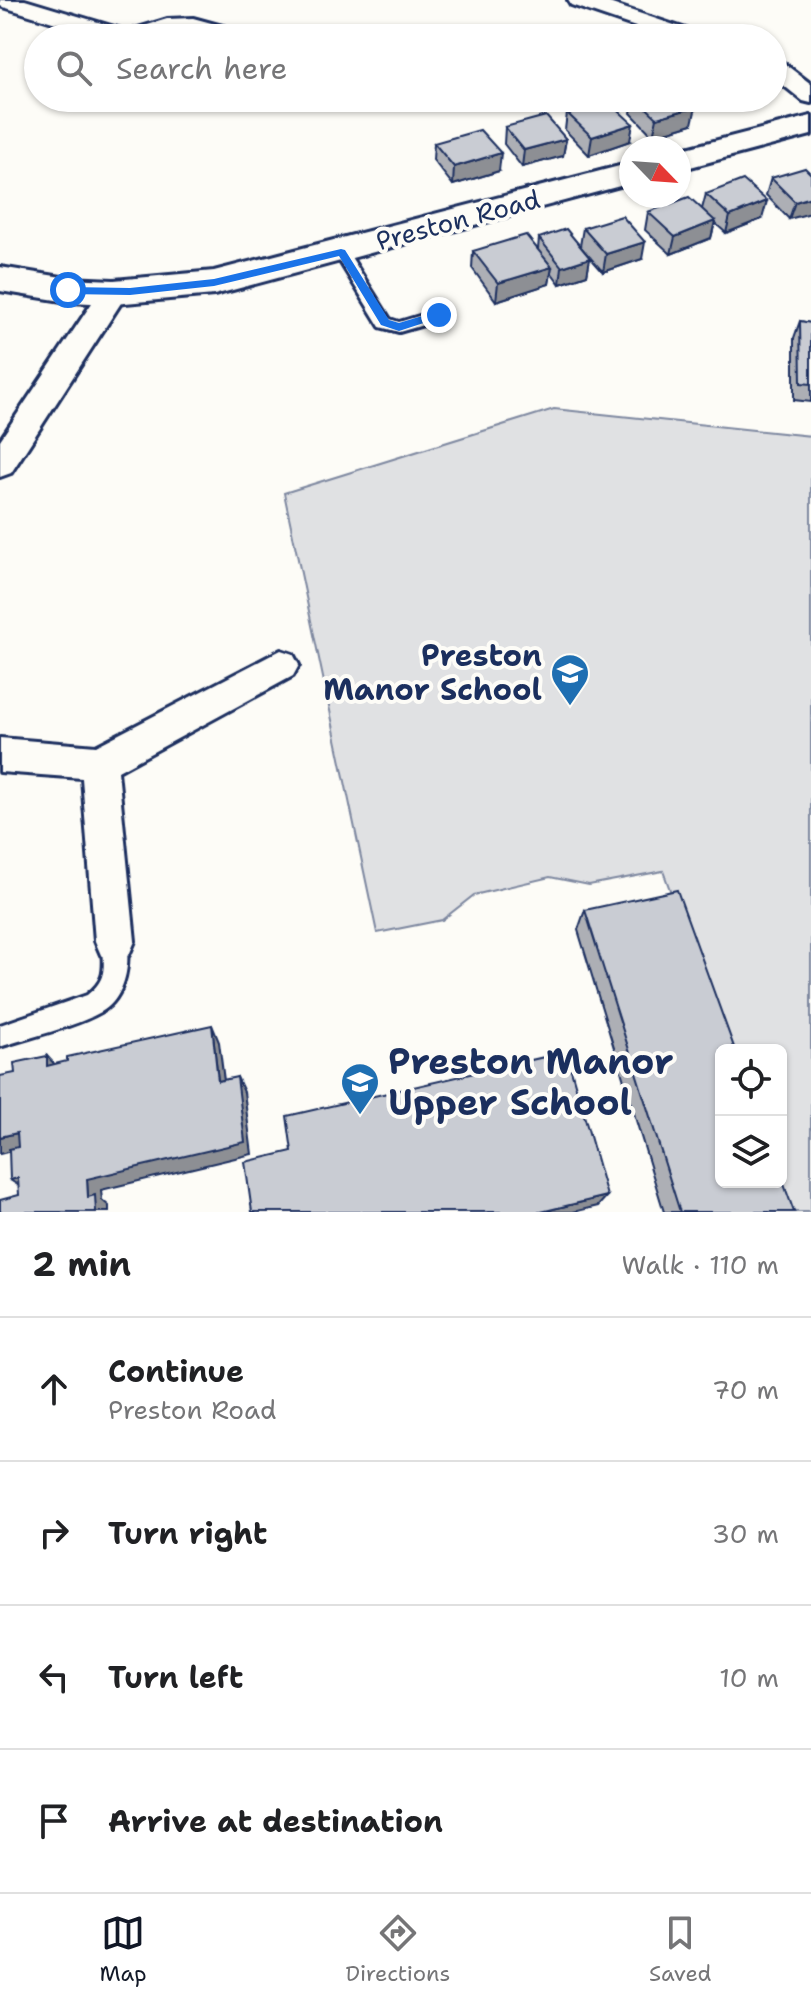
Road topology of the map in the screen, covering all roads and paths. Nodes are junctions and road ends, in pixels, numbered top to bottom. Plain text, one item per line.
1 (2, 0) edge
2 (579, 0) edge
3 (83, 24) edge
4 (649, 24) edge
5 (787, 77) edge
6 (811, 96) edge
7 (811, 125) edge
8 (691, 157) edge
9 (619, 176) edge
10 (341, 252) junction
11 (0, 279) edge
12 (114, 292) junction
13 (439, 315) dead end
14 (0, 465) edge
15 (281, 665) dead end
16 (0, 755) edge
17 (99, 763) junction
18 (115, 941) joint
19 (0, 1036) edge

1 - 3 street
2 - 4 street
5 - 6 street
7 - 8 street
9 - 10 street, Preston Road
10 - 12 street, Preston Road
10 - 13 lane
11 - 12 street, Preston Road
12 - 14 street
15 - 17 street
16 - 17 street
17 - 18 street
18 - 19 lane

